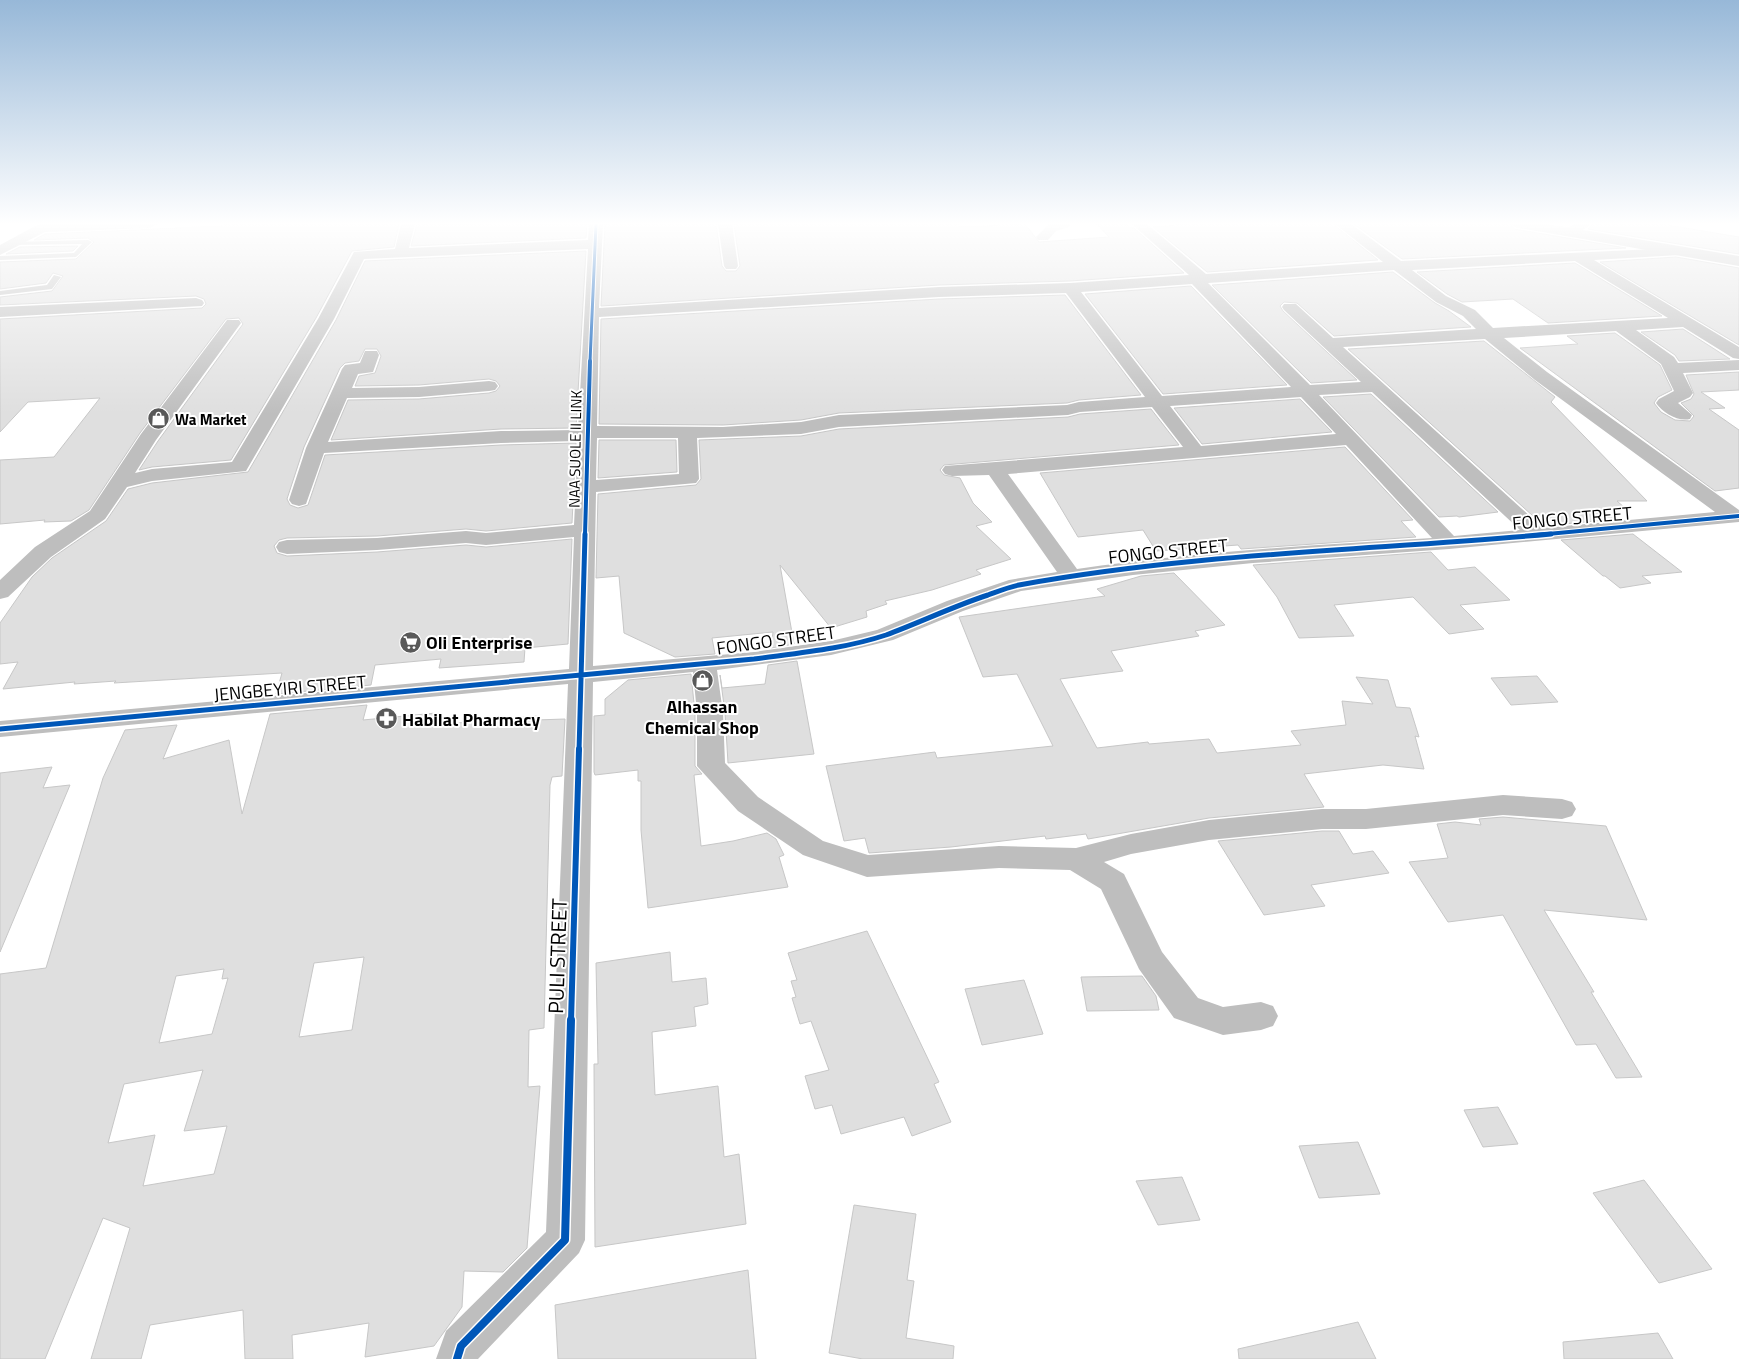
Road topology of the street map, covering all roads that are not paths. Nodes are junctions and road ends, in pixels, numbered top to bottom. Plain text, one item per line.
1 (46, 287) edge
2 (343, 287) edge
3 (592, 287) edge
4 (1078, 287) edge
5 (1207, 287) edge
6 (1425, 287) edge
7 (1629, 287) edge
8 (1070, 288) junction
9 (0, 293) edge
10 (196, 303) dead end
11 (1290, 308) dead end
12 (0, 312) edge
13 (591, 313) junction
14 (1686, 322) junction
15 (233, 323) dead end
16 (1620, 326) junction
17 (1489, 334) junction
18 (1329, 342) junction
19 (1739, 354) edge
20 (371, 355) dead end
21 (1739, 365) edge
22 (1671, 369) junction
23 (489, 386) dead end
24 (1378, 386) junction
25 (1305, 391) junction
26 (340, 393) junction
27 (1158, 401) junction
28 (1683, 415) dead end
29 (687, 433) junction
30 (588, 434) junction
31 (1350, 439) junction
32 (316, 448) junction
33 (1197, 453) junction
34 (995, 469) junction
35 (952, 470) dead end
36 (120, 482) junction
37 (587, 487) junction
38 (298, 500) dead end
39 (1737, 517) edge
40 (586, 530) junction
41 (1538, 535) junction
42 (1448, 543) junction
43 (287, 547) dead end
44 (1071, 577) junction
45 (0, 592) edge
46 (704, 664) junction
47 (582, 674) junction
48 (0, 729) edge
49 (1562, 809) dead end
50 (1076, 858) junction
51 (1261, 1016) dead end
52 (457, 1359) edge

1 - 9 lane
2 - 36 street
3 - 13 street, NAA SUOLE II LINK
4 - 8 street
5 - 25 street
6 - 17 street
7 - 14 street
8 - 13 street
8 - 27 street
10 - 12 street
11 - 18 street
13 - 30 street, NAA SUOLE II LINK
14 - 16 street
14 - 19 street
15 - 36 street
16 - 17 street
16 - 22 street
17 - 18 street
17 - 39 street
18 - 24 street
20 - 26 street
21 - 22 street
22 - 28 street
23 - 26 street
24 - 25 street
24 - 41 street
25 - 27 street
25 - 31 street
26 - 32 street
27 - 29 street
27 - 33 street
29 - 30 street
29 - 37 street
30 - 32 street
30 - 37 street, NAA SUOLE II LINK
31 - 33 street
31 - 42 street
32 - 38 street
33 - 34 street
34 - 35 street
34 - 44 street
36 - 45 street
37 - 40 street, NAA SUOLE II LINK
39 - 41 street, FONGO STREET
40 - 43 street
40 - 47 street, NAA SUOLE II LINK
41 - 42 street, FONGO STREET
42 - 44 street, FONGO STREET
44 - 46 street, FONGO STREET
46 - 47 street, FONGO STREET
46 - 50 street
47 - 48 street, JENGBEYIRI STREET
47 - 52 street, PULI STREET
49 - 50 street
50 - 51 street

